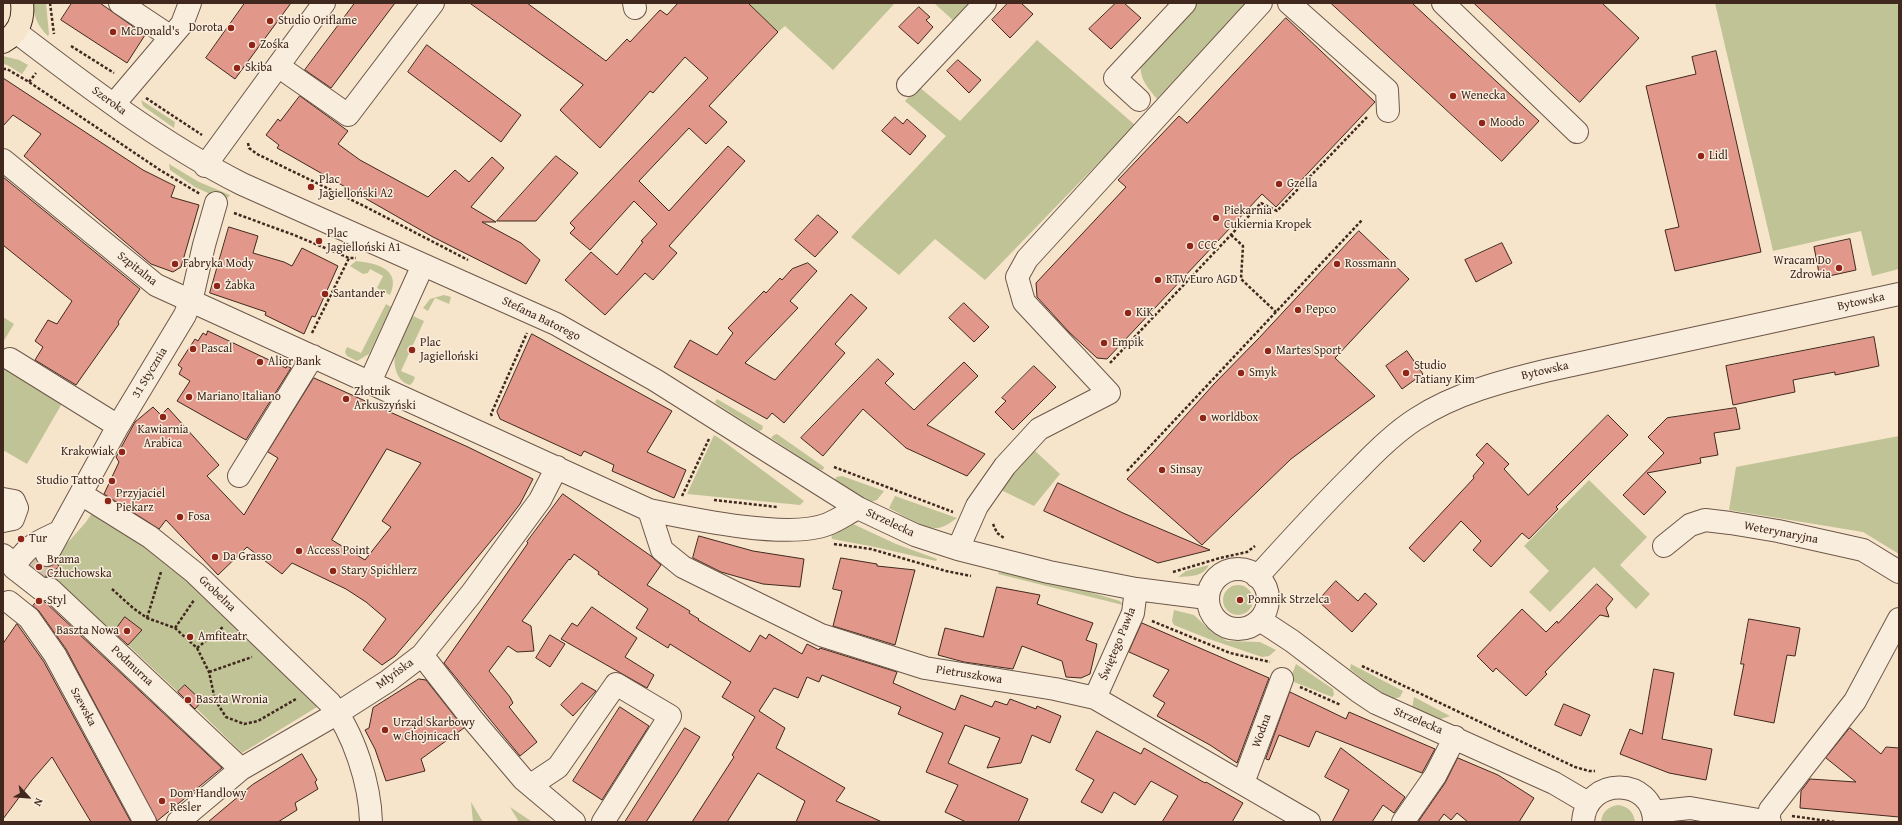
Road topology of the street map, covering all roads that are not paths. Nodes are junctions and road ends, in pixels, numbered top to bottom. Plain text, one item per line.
1 (22, 3) edge
2 (120, 3) edge
3 (190, 3) edge
4 (324, 3) edge
5 (433, 3) edge
6 (985, 3) edge
7 (1185, 3) edge
8 (1261, 3) edge
9 (1289, 3) edge
10 (1443, 3) edge
11 (9, 37) edge
12 (171, 37) junction
13 (278, 66) junction
14 (908, 85) dead end
15 (1139, 100) dead end
16 (114, 104) junction
17 (1388, 111) road end
18 (1577, 132) dead end
19 (3, 160) edge
20 (206, 166) junction
21 (223, 207) road end
22 (423, 264) junction
23 (1899, 294) edge
24 (190, 301) junction
25 (311, 348) junction
26 (10, 360) dead end
27 (370, 382) junction
28 (118, 426) junction
29 (557, 467) junction
30 (239, 476) dead end
31 (81, 494) junction
32 (3, 499) edge
33 (858, 508) junction
34 (649, 510) junction
35 (3, 521) edge
36 (59, 532) junction
37 (1664, 546) dead end
38 (958, 549) junction
39 (47, 555) tunnel mouth
40 (18, 570) edge
41 (1899, 572) edge
42 (1257, 577) junction
43 (1136, 589) junction
44 (1207, 598) junction
45 (6, 606) edge
46 (1899, 619) edge
47 (1260, 620) junction
48 (422, 655) junction
49 (1277, 670) road end
50 (1095, 698) junction
51 (338, 713) junction
52 (1455, 737) junction
53 (241, 769) junction
54 (1243, 783) junction
55 (531, 785) junction
56 (1585, 812) edge
57 (1654, 817) edge
58 (145, 822) edge
59 (178, 822) edge
60 (371, 822) edge
61 (574, 822) edge
62 (603, 822) edge
63 (1309, 822) edge
64 (1403, 822) edge
65 (1769, 822) edge

1 - 11 main road
2 - 12 street
3 - 12 street
4 - 13 street
5 - 13 street
6 - 14 street
7 - 15 street
8 - 38 street
9 - 17 street
10 - 18 street
11 - 16 street, Szeroka
12 - 16 street
13 - 20 street
16 - 20 street, Szeroka
19 - 24 street, Szpitalna
20 - 22 street, Stefana Batorego
21 - 24 street, 31 Stycznia
22 - 27 street
22 - 33 street, Stefana Batorego
23 - 42 street, Bytowska
24 - 25 street, Szpitalna
24 - 28 street, 31 Stycznia
25 - 27 street
25 - 30 street
26 - 28 street
27 - 29 street
28 - 31 street, 31 Stycznia
29 - 34 street, Strzelecka
29 - 48 street, Młyńska
31 - 36 street, 31 Stycznia
31 - 51 street, Grobelna
32 - 35 street
33 - 34 street, Strzelecka
33 - 38 street, Strzelecka
34 - 50 street, Pietruszkowa
36 - 39 street, 31 Stycznia
36 - 40 street
37 - 41 street, Weterynaryjna
38 - 43 street, Strzelecka
40 - 45 street
40 - 53 street, Podmurna
42 - 44 street
42 - 47 street
43 - 44 street, Strzelecka
43 - 50 street, Świętego Pawła
44 - 47 street
45 - 58 street, Szewska
46 - 65 street
47 - 52 street, Strzelecka
48 - 51 street, Młyńska
48 - 55 street
49 - 54 street, Wodna
50 - 54 street, Pietruszkowa
51 - 53 street, Młyńska
51 - 60 street, Grobelna
52 - 56 street, Strzelecka
52 - 64 street
53 - 59 street, Młyńska
54 - 63 street, Pietruszkowa
55 - 61 street
55 - 62 street
56 - 57 street
57 - 65 street

